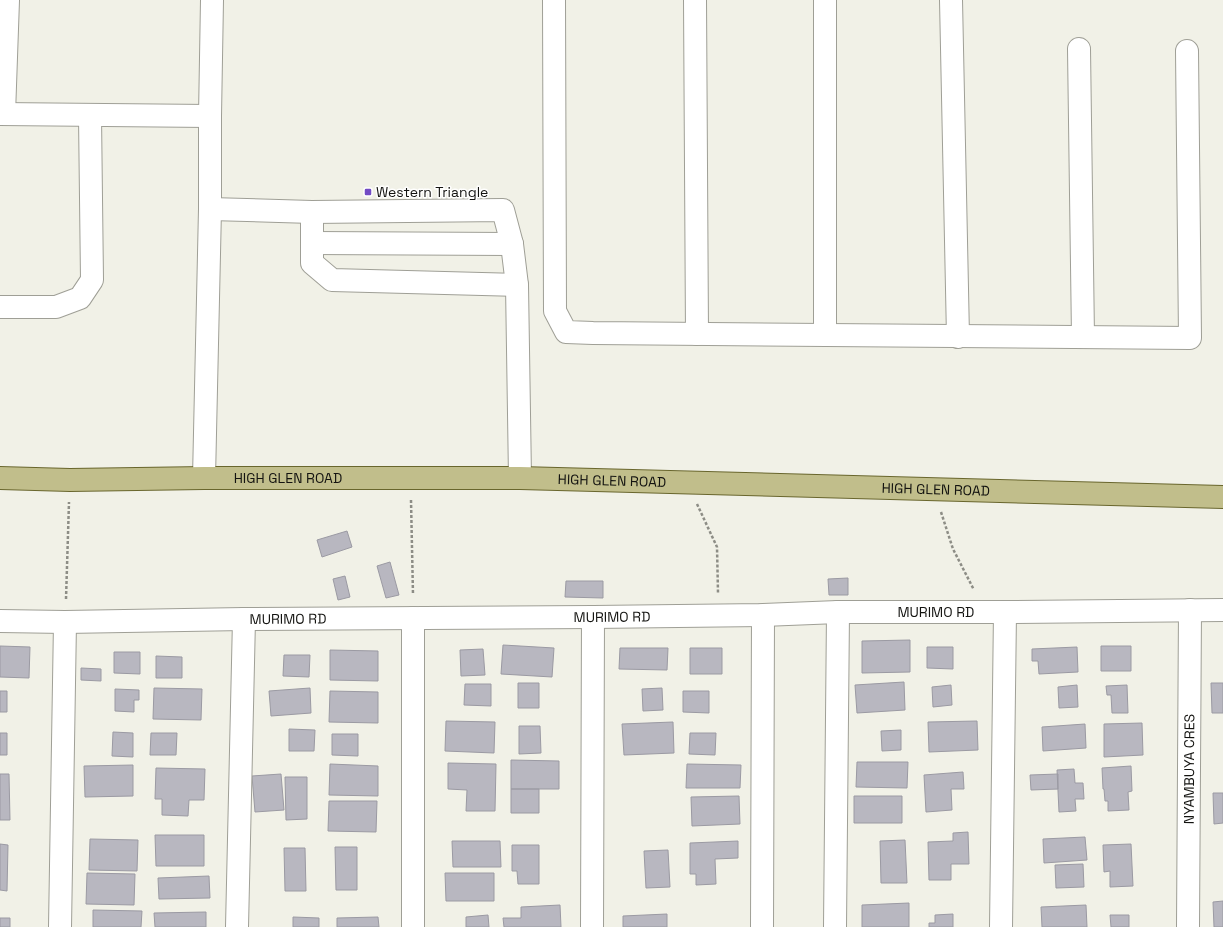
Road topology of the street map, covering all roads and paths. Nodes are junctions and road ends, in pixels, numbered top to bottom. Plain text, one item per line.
1 (8, 0) edge
2 (212, 0) edge
3 (554, 0) edge
4 (695, 0) edge
5 (825, 0) edge
6 (951, 0) edge
7 (1079, 49) dead end
8 (1187, 51) dead end
9 (2, 114) edge
10 (90, 116) junction
11 (210, 116) junction
12 (210, 209) junction
13 (312, 212) junction
14 (312, 243) junction
15 (512, 244) junction
16 (517, 285) junction
17 (0, 307) edge
18 (697, 334) junction
19 (825, 334) junction
20 (958, 337) junction
21 (1083, 337) junction
22 (411, 477) junction
23 (0, 478) edge
24 (204, 478) junction
25 (520, 478) junction
26 (70, 480) junction
27 (687, 482) junction
28 (933, 489) junction
29 (1223, 497) edge
30 (1190, 610) junction
31 (1223, 610) edge
32 (838, 612) junction
33 (995, 612) junction
34 (763, 615) junction
35 (719, 616) junction
36 (594, 617) junction
37 (244, 618) junction
38 (413, 618) junction
39 (0, 621) edge
40 (65, 622) junction
41 (60, 927) edge
42 (237, 927) edge
43 (413, 927) edge
44 (592, 927) edge
45 (762, 927) edge
46 (835, 927) edge
47 (1001, 927) edge
48 (1188, 927) edge

1 - 9 street
2 - 11 street
3 - 18 street
4 - 18 street
5 - 19 street
6 - 20 street
7 - 21 street
8 - 21 street
9 - 10 street
10 - 11 street
10 - 17 street
11 - 12 street
12 - 13 street
12 - 24 street
13 - 14 street
13 - 15 street
14 - 15 street
14 - 16 street
15 - 16 street
16 - 25 street
18 - 19 street
19 - 20 street
20 - 21 street
22 - 24 main road, HIGH GLEN ROAD
22 - 25 main road, HIGH GLEN ROAD
22 - 38 path
23 - 26 main road, HIGH GLEN ROAD
24 - 26 main road, HIGH GLEN ROAD
25 - 27 main road, HIGH GLEN ROAD
26 - 40 path
27 - 28 main road, HIGH GLEN ROAD
27 - 35 path
28 - 29 main road, HIGH GLEN ROAD
28 - 33 path
30 - 31 street, MURIMO RD
30 - 33 street, MURIMO RD
30 - 48 street, NYAMBUYA CRES
32 - 33 street, MURIMO RD
32 - 34 street, MURIMO RD
32 - 46 street
33 - 47 street
34 - 35 street, MURIMO RD
34 - 45 street
35 - 36 street, MURIMO RD
36 - 38 street, MURIMO RD
36 - 44 street
37 - 38 street, MURIMO RD
37 - 40 street, MURIMO RD
37 - 42 street
38 - 43 street
39 - 40 street, MURIMO RD
40 - 41 street

